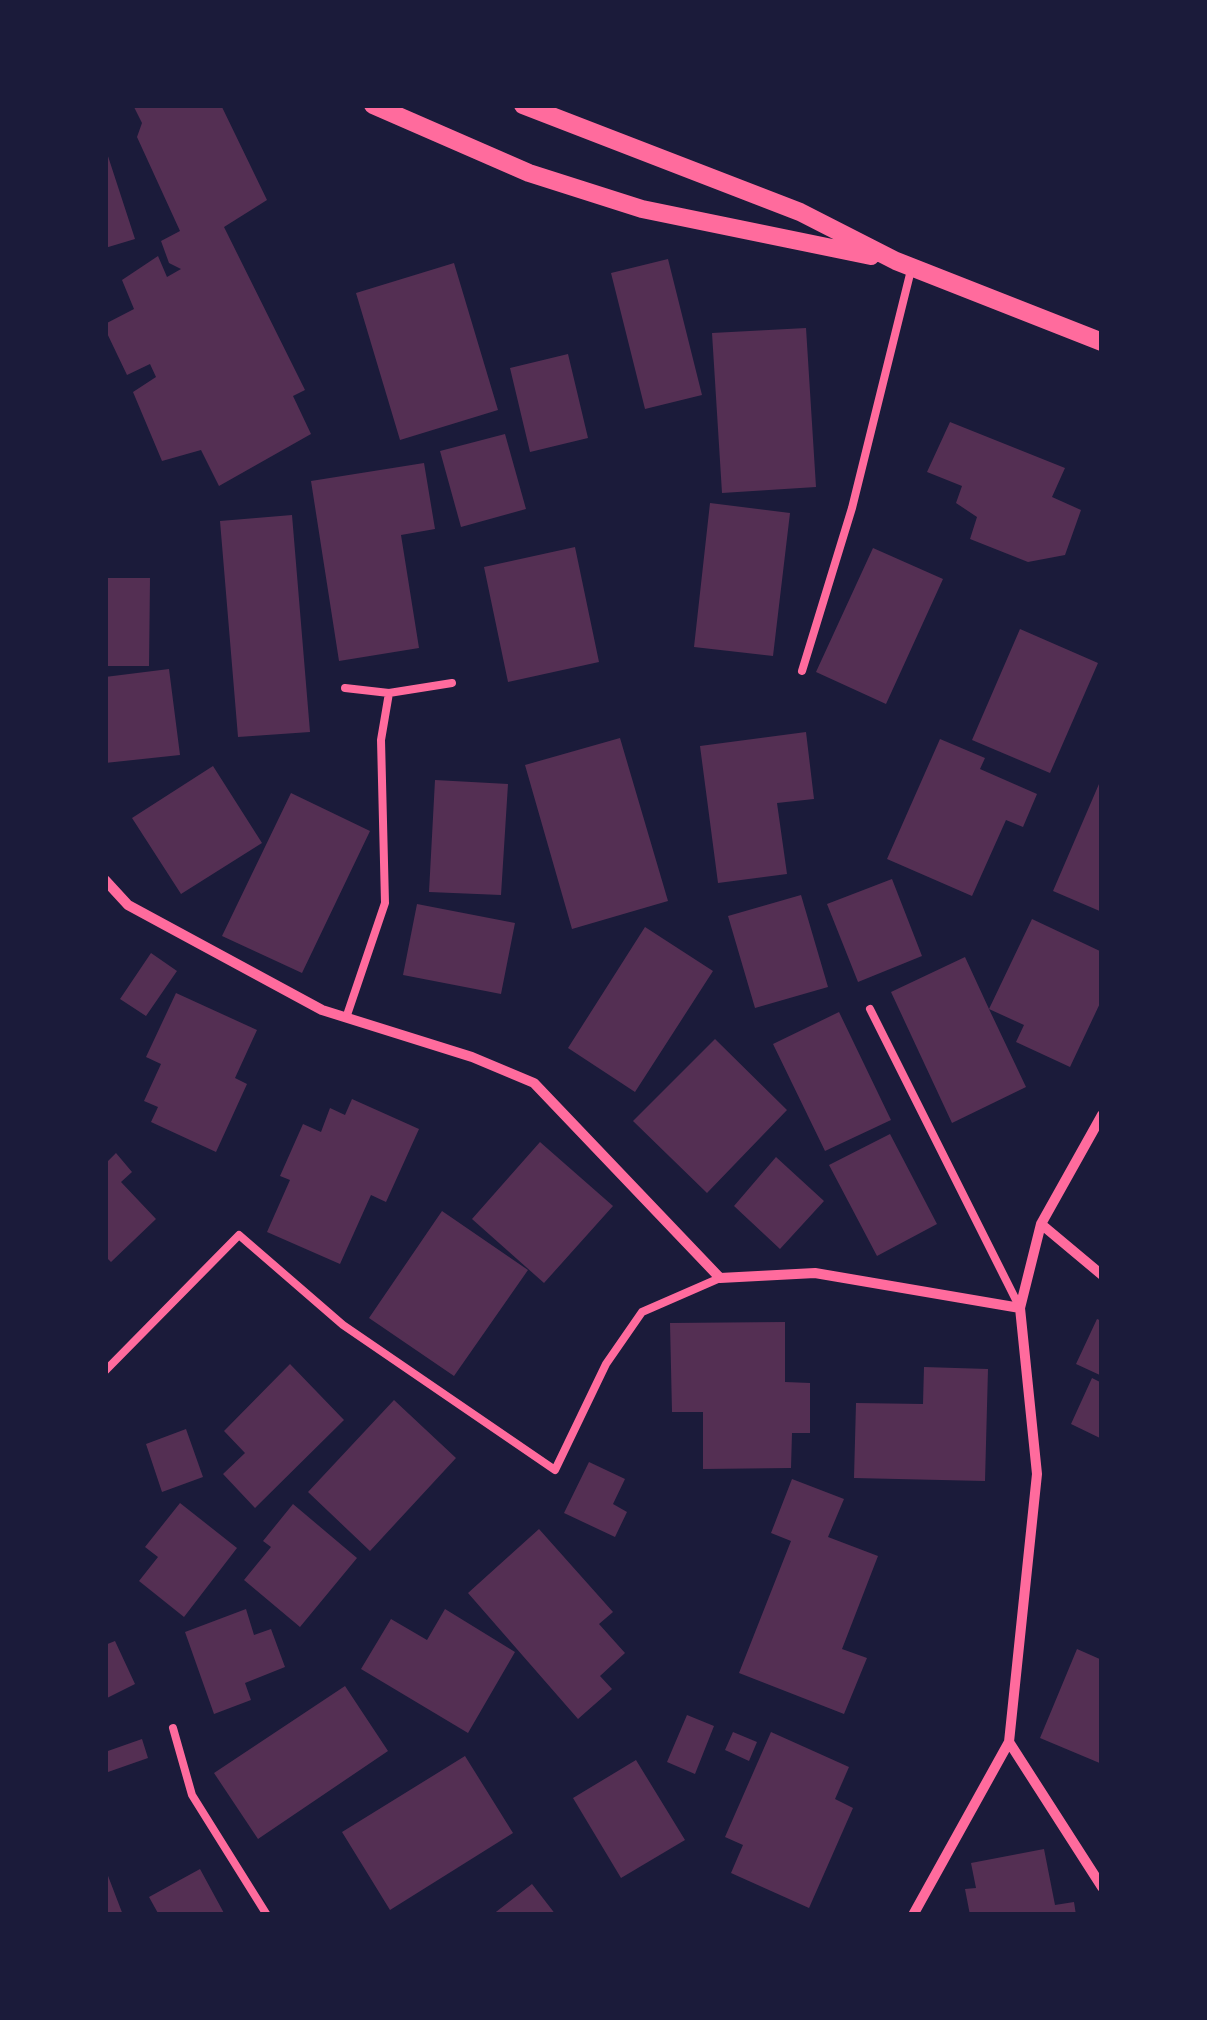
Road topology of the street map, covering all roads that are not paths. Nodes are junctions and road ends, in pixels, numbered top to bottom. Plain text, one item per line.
1 (373, 105) edge
2 (523, 105) edge
3 (904, 264) junction
4 (1102, 342) edge
5 (802, 671) dead end
6 (452, 683) dead end
7 (345, 688) dead end
8 (389, 693) junction
9 (105, 880) edge
10 (870, 1008) dead end
11 (346, 1018) junction
12 (1102, 1115) edge
13 (1041, 1224) junction
14 (1102, 1275) edge
15 (720, 1278) junction
16 (1020, 1308) junction
17 (105, 1371) edge
18 (173, 1728) dead end
19 (1010, 1742) junction
20 (1102, 1887) edge
21 (267, 1915) edge
22 (913, 1915) edge

1 - 3 street
2 - 3 street
3 - 4 street
3 - 5 lane
6 - 8 lane
7 - 8 lane
8 - 11 lane
9 - 11 street
10 - 16 lane
11 - 15 street
12 - 13 street
13 - 14 street
13 - 16 street
15 - 16 street
15 - 17 lane
16 - 19 street
18 - 21 lane
19 - 20 street
19 - 22 street

